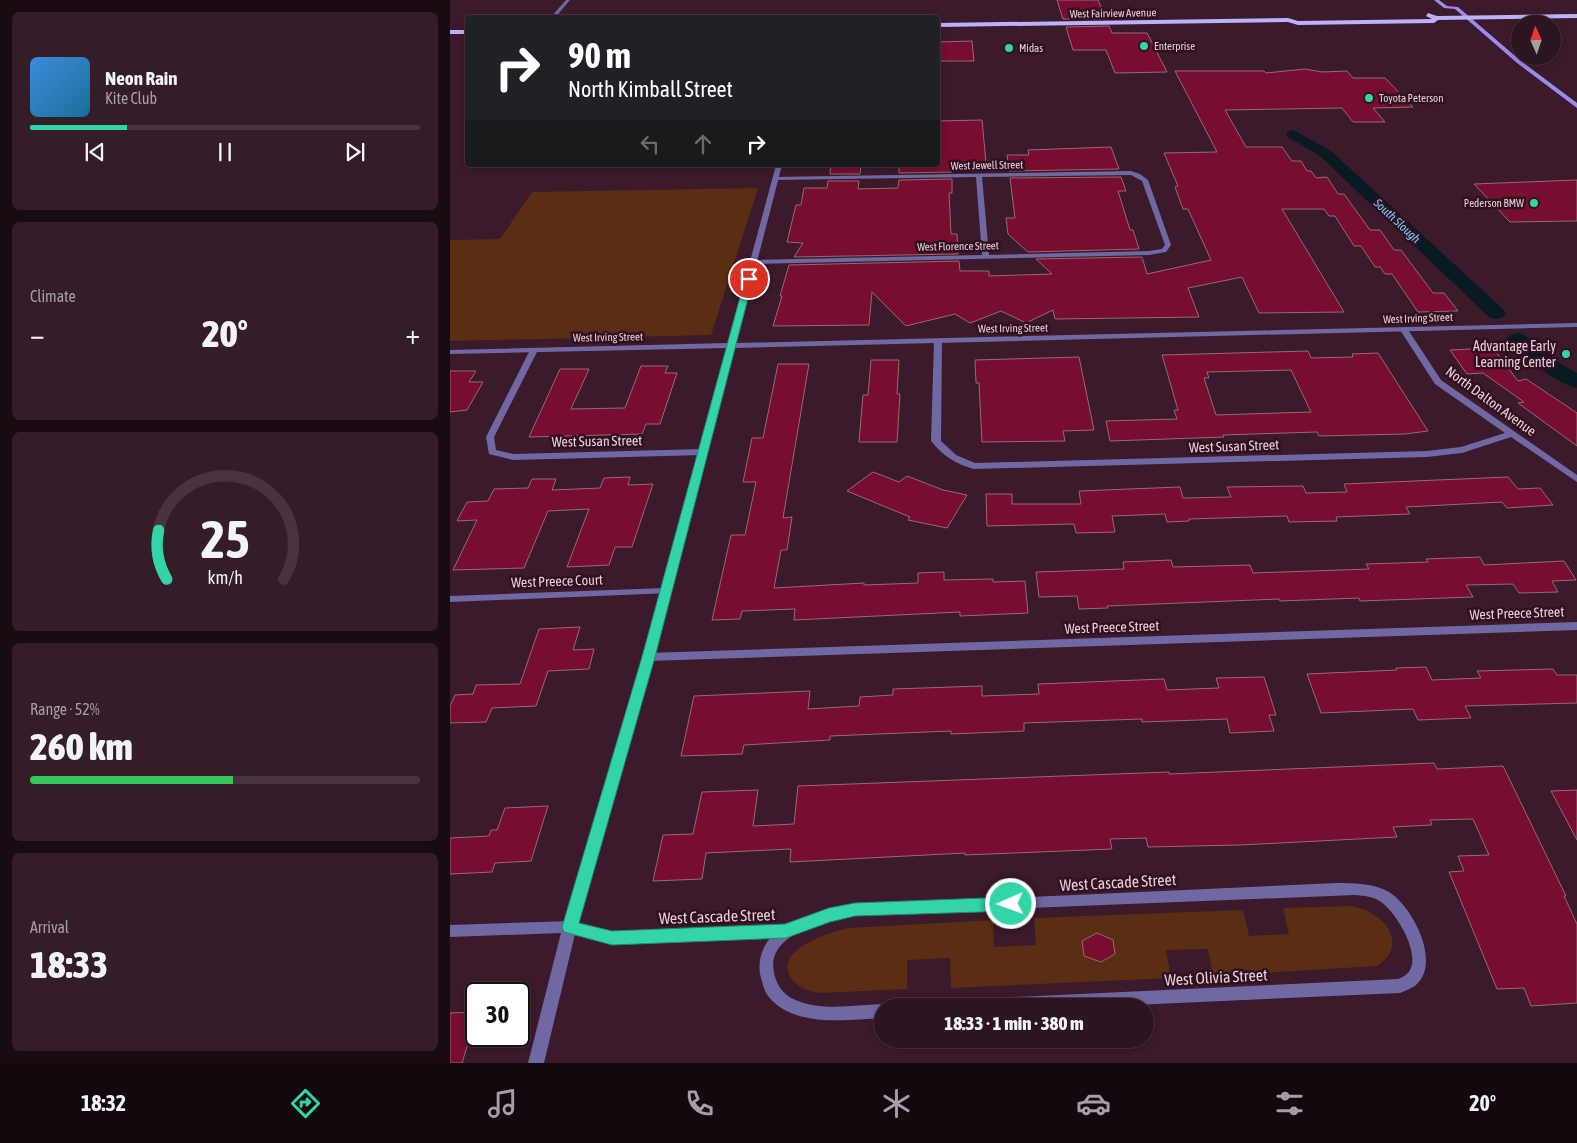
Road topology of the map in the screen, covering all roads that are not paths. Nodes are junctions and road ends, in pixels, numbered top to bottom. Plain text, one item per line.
1 (568, 0) edge
2 (1436, 0) edge
3 (1452, 0) edge
4 (1456, 8) junction
5 (1416, 14) dead end
6 (555, 15) edge
7 (1299, 16) dead end
8 (1577, 16) edge
9 (1467, 17) junction
10 (1436, 18) junction
11 (1288, 20) junction
12 (940, 26) edge
13 (450, 32) edge
14 (465, 32) edge
15 (1577, 106) edge
16 (778, 167) edge
17 (979, 175) junction
18 (775, 179) junction
19 (1164, 251) joint
20 (986, 257) junction
21 (753, 262) junction
22 (1577, 325) edge
23 (1404, 330) junction
24 (938, 341) junction
25 (731, 345) junction
26 (534, 350) junction
27 (450, 352) edge
28 (1512, 434) junction
29 (703, 452) junction
30 (1577, 479) edge
31 (666, 592) junction
32 (450, 599) edge
33 (1577, 626) edge
34 (648, 657) junction
35 (570, 927) junction
36 (450, 931) edge
37 (786, 931) junction
38 (1412, 933) joint
39 (1143, 998) edge
40 (874, 1011) edge
41 (536, 1063) edge

1 - 6 street
2 - 4 main road
3 - 4 main road
4 - 9 main road
5 - 10 main road, West Fairview Avenue
7 - 11 main road, West Fairview Avenue
8 - 9 main road, West Fairview Avenue
9 - 10 main road, West Fairview Avenue
9 - 15 main road
10 - 11 main road, West Fairview Avenue
11 - 12 main road, West Fairview Avenue
13 - 14 main road
16 - 18 street
17 - 18 street, West Jewell Street
17 - 19 street, West Jewell Street
17 - 20 street
18 - 21 street
19 - 20 street, West Florence Street
20 - 21 street, West Florence Street
21 - 25 street
22 - 23 street, West Irving Street
23 - 24 street, West Irving Street
23 - 28 street, North Dalton Avenue
24 - 25 street, West Irving Street
24 - 28 street, West Susan Street
25 - 26 street, West Irving Street
25 - 29 street
26 - 27 street, West Irving Street
26 - 29 street, West Susan Street
28 - 30 street, North Dalton Avenue
29 - 31 street
31 - 32 street, West Preece Court
31 - 34 street
33 - 34 street, West Preece Street
34 - 35 street
35 - 36 street, West Cascade Street
35 - 37 street, West Cascade Street
35 - 41 street
37 - 38 street, West Cascade Street
37 - 40 street
38 - 39 street, West Olivia Street

